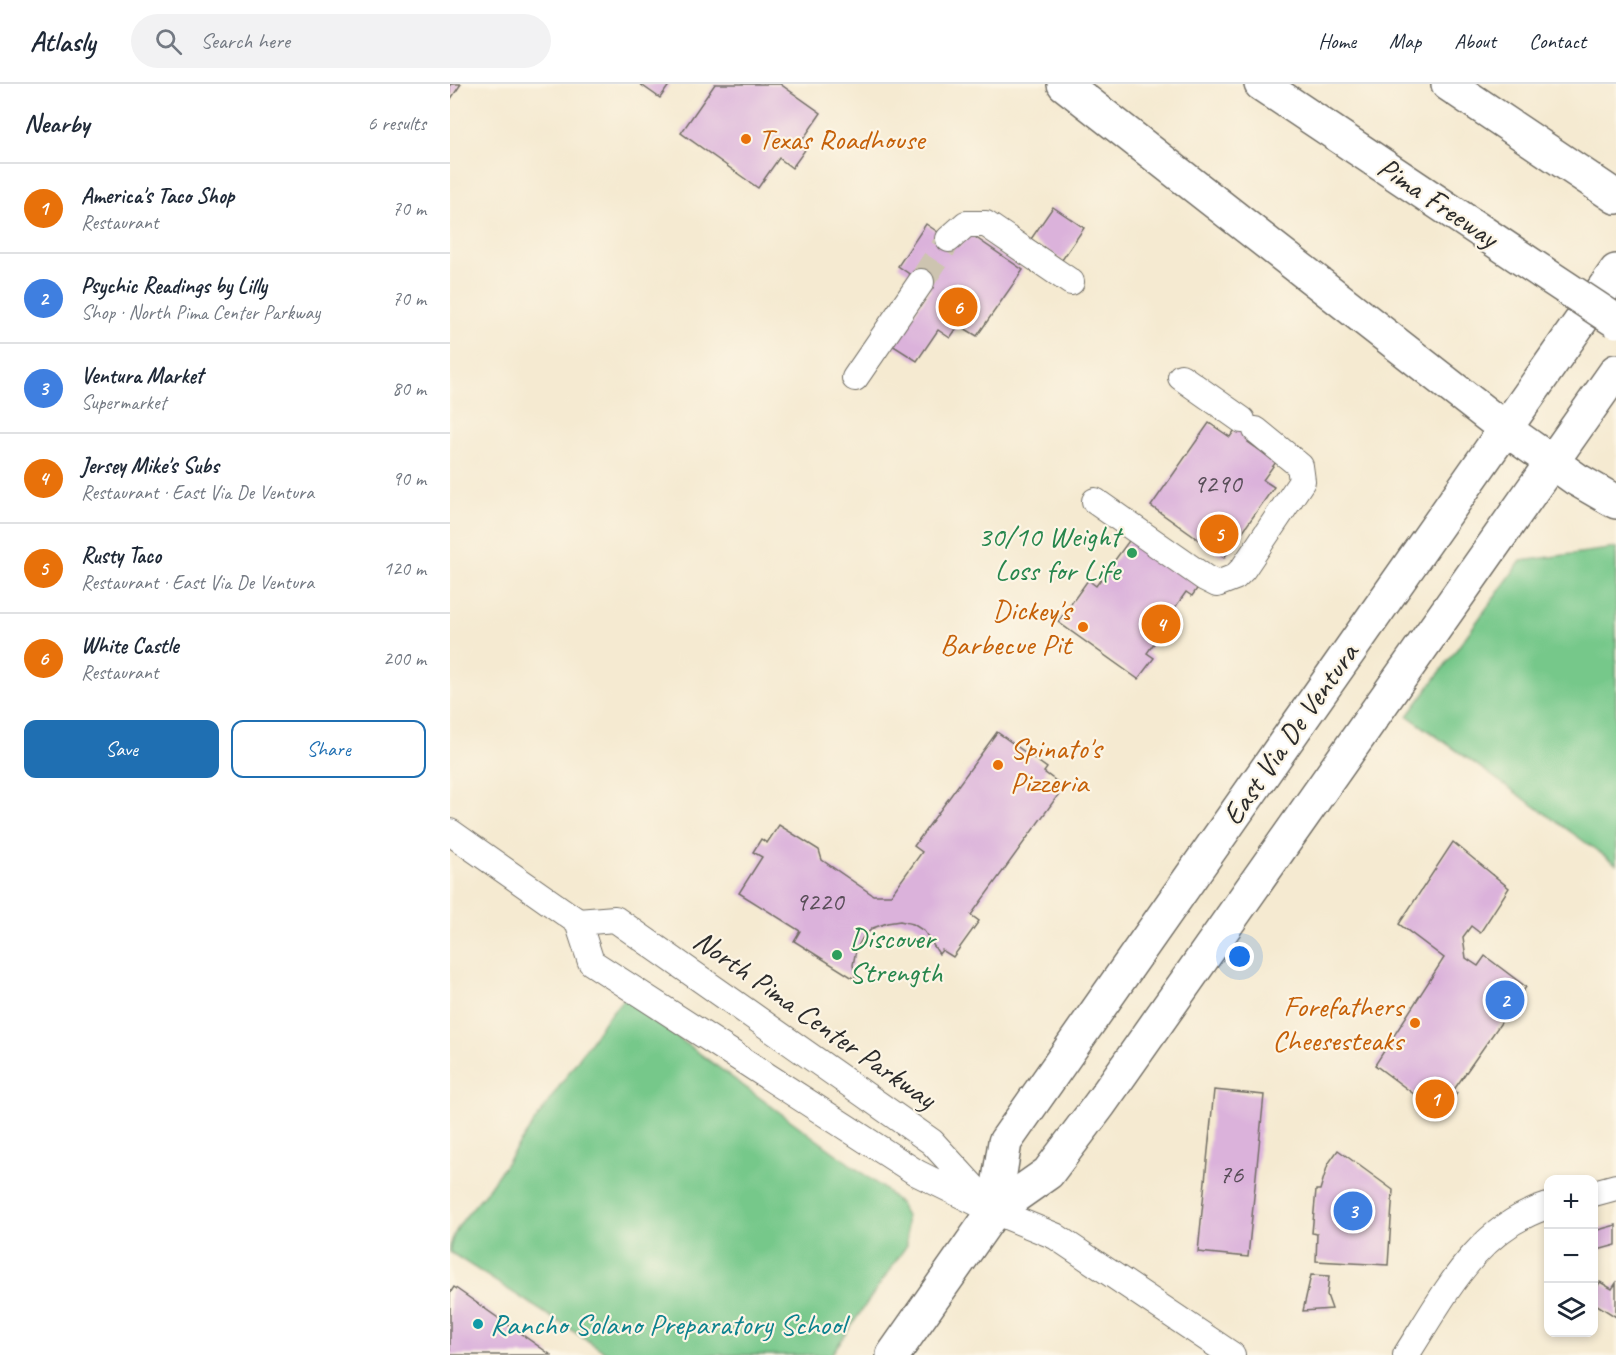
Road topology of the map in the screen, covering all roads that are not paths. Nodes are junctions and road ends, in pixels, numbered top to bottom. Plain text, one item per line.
1 (1064, 84) edge
2 (1261, 84) edge
3 (1448, 84) edge
4 (1609, 192) edge
5 (949, 239) tunnel mouth
6 (1616, 271) edge
7 (921, 282) tunnel mouth
8 (1071, 282) dead end
9 (1616, 321) edge
10 (1616, 371) edge
11 (1181, 377) dead end
12 (855, 378) dead end
13 (1504, 428) junction
14 (1551, 462) junction
15 (1095, 501) dead end
16 (1616, 502) edge
17 (450, 832) edge
18 (578, 922) junction
19 (1616, 1187) edge
20 (1598, 1192) edge
21 (1544, 1207) edge
22 (994, 1211) junction
23 (893, 1355) edge
24 (1232, 1355) edge
25 (1406, 1355) edge

1 - 13 main road
2 - 9 main road, Pima Freeway, bridge
3 - 4 main road
5 - 8 street
6 - 13 main road, East Via De Ventura
7 - 12 street
10 - 14 main road, East Via De Ventura
11 - 15 street
13 - 14 main road
13 - 22 main road, East Via De Ventura
14 - 16 main road
14 - 22 main road, East Via De Ventura
17 - 18 street
18 - 22 street, North Pima Center Parkway
18 - 22 street, North Pima Center Parkway
19 - 20 street
21 - 25 street
22 - 23 main road, East Via De Ventura
22 - 24 street, North Pima Center Parkway

